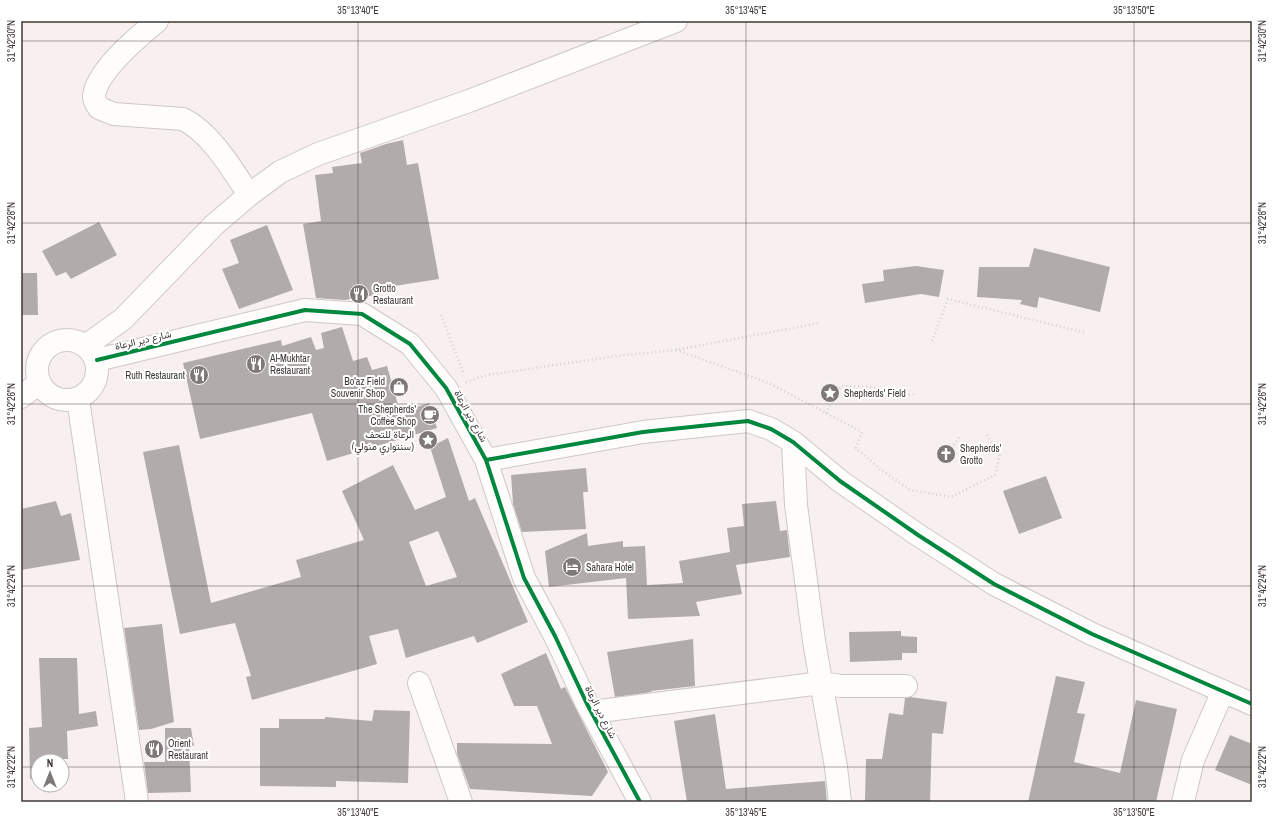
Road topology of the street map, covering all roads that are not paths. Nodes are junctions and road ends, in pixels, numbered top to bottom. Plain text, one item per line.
1 (157, 21) edge
2 (676, 21) edge
3 (249, 195) junction
4 (92, 352) junction
5 (30, 356) edge
6 (39, 384) junction
7 (21, 397) edge
8 (78, 399) junction
9 (793, 442) junction
10 (486, 460) junction
11 (419, 683) dead end
12 (821, 683) junction
13 (906, 686) dead end
14 (1223, 691) junction
15 (1252, 704) edge
16 (592, 712) junction
17 (137, 802) edge
18 (461, 802) edge
19 (640, 802) edge
20 (840, 802) edge
21 (1183, 802) edge

1 - 3 street
2 - 3 street
3 - 4 street
4 - 5 street
4 - 8 street
4 - 10 street, شارع دير الرعاة
5 - 6 street
6 - 7 street
6 - 8 street
8 - 17 street
9 - 10 street
9 - 12 street
9 - 14 street
10 - 16 street, شارع دير الرعاة
11 - 18 street
12 - 13 street
12 - 16 street
12 - 20 street
14 - 15 street
14 - 21 street
16 - 19 street, شارع دير الرعاة

